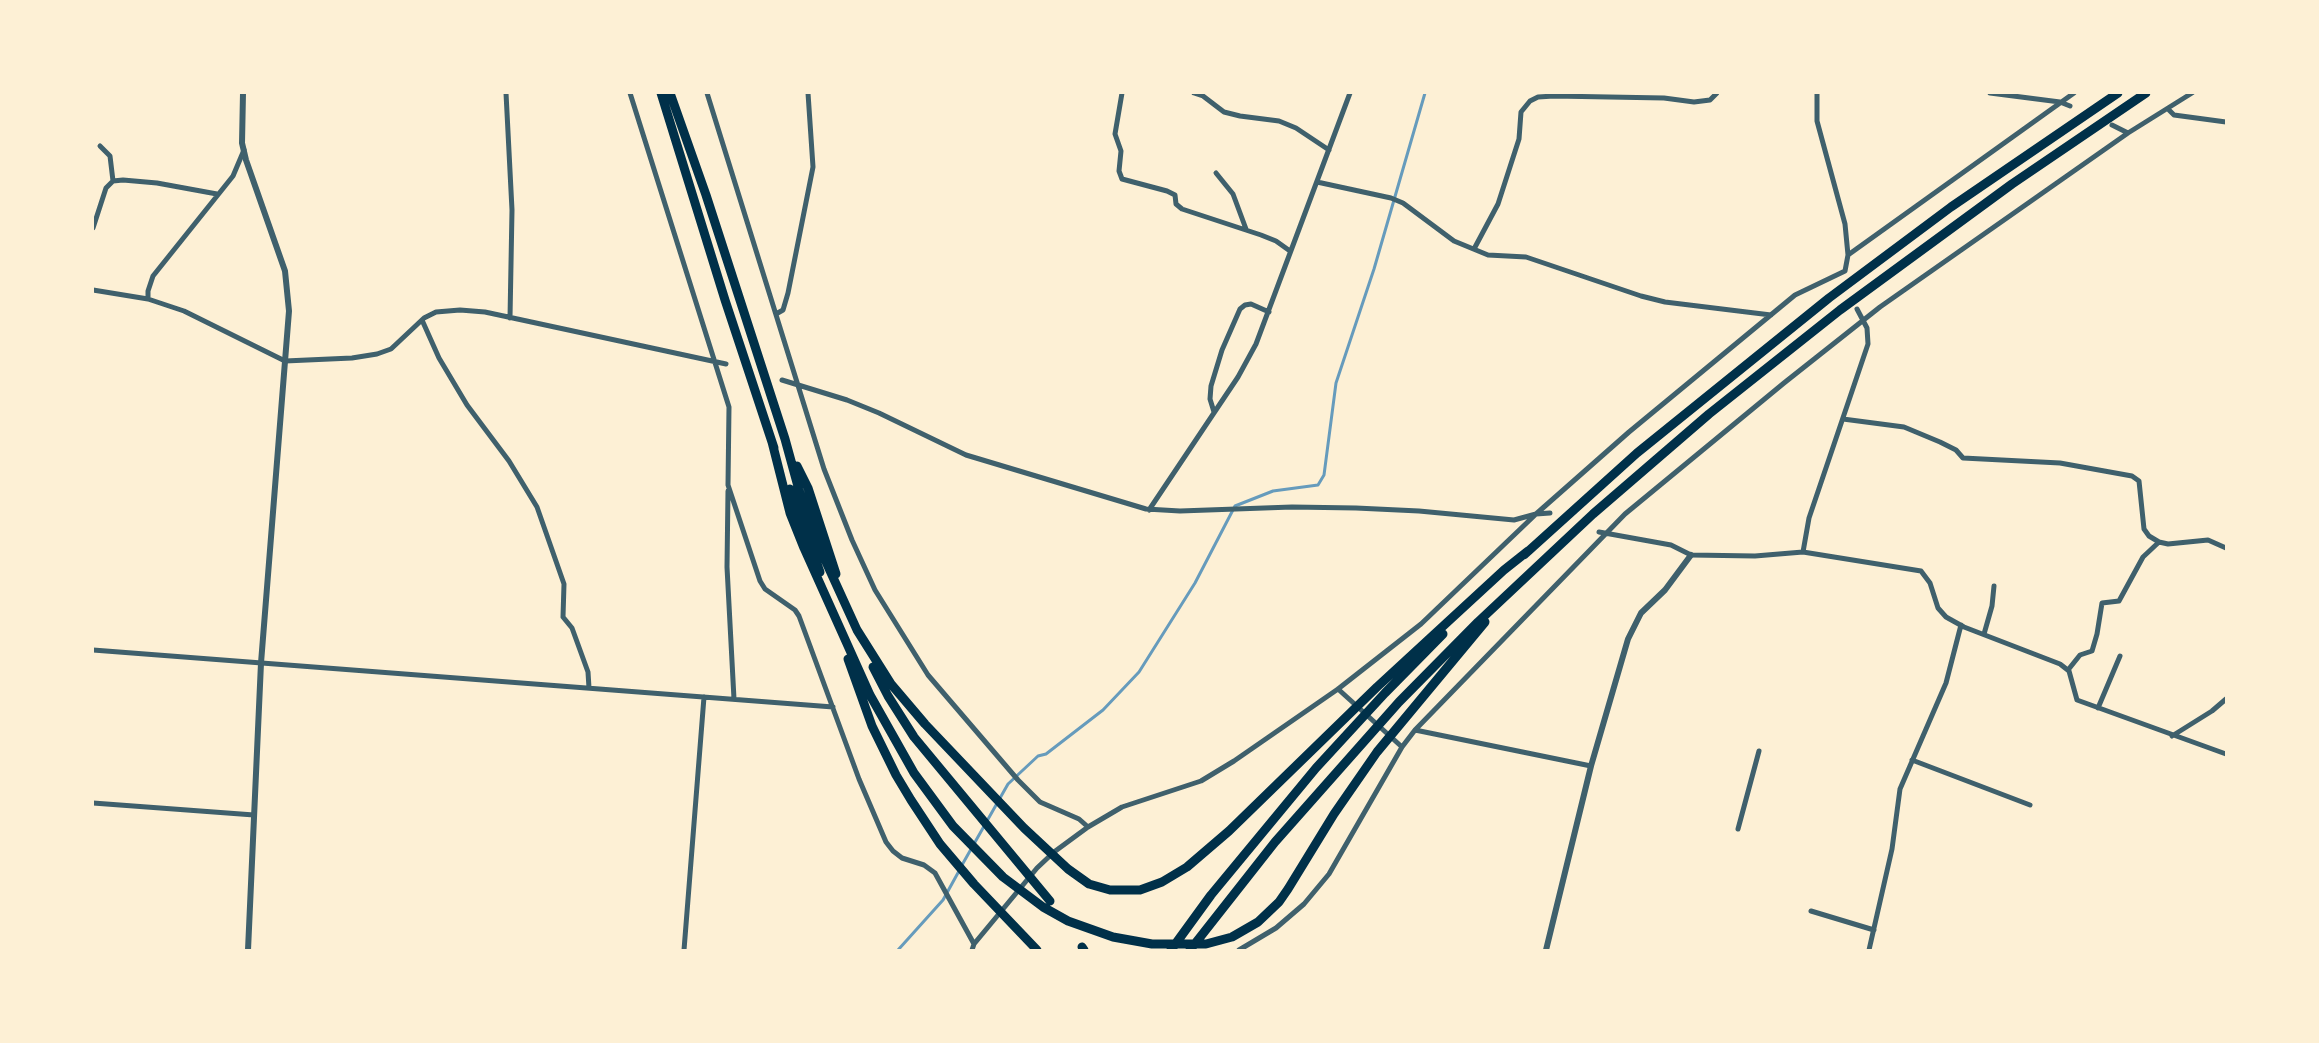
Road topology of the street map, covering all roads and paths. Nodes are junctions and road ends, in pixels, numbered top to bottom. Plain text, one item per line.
1 (243, 93) edge
2 (506, 93) edge
3 (630, 93) edge
4 (661, 93) edge
5 (670, 93) edge
6 (706, 93) edge
7 (808, 93) edge
8 (1122, 93) edge
9 (1194, 93) edge
10 (1350, 93) edge
11 (1717, 93) edge
12 (1816, 93) edge
13 (1990, 93) edge
14 (2074, 93) edge
15 (2118, 93) edge
16 (2146, 93) edge
17 (2192, 93) edge
18 (2060, 102) junction
19 (2070, 106) dead end
20 (2168, 109) junction
21 (2226, 122) edge
22 (2112, 125) dead end
23 (2128, 133) junction
24 (100, 146) dead end
25 (244, 150) junction
26 (1329, 150) junction
27 (1216, 173) dead end
28 (113, 181) junction
29 (1317, 182) junction
30 (217, 194) junction
31 (93, 228) edge
32 (1246, 229) junction
33 (1474, 249) junction
34 (1290, 251) junction
35 (1848, 255) junction
36 (93, 290) edge
37 (148, 298) junction
38 (1857, 309) dead end
39 (1269, 312) junction
40 (776, 314) junction
41 (1772, 315) junction
42 (510, 318) junction
43 (422, 320) junction
44 (1863, 322) junction
45 (285, 361) junction
46 (714, 361) junction
47 (726, 363) dead end
48 (782, 380) dead end
49 (797, 384) junction
50 (1214, 412) junction
51 (1843, 419) junction
52 (728, 485) junction
53 (1149, 510) junction
54 (1550, 513) dead end
55 (1536, 514) junction
56 (1602, 533) junction
57 (2159, 542) junction
58 (2226, 548) edge
59 (1803, 552) junction
60 (1691, 555) junction
61 (1522, 579) junction
62 (1994, 586) dead end
63 (848, 611) junction
64 (834, 617) junction
65 (1961, 625) junction
66 (1984, 634) junction
67 (93, 650) edge
68 (2120, 656) dead end
69 (261, 663) junction
70 (2067, 670) junction
71 (589, 688) junction
72 (1338, 689) junction
73 (1381, 690) junction
74 (704, 697) junction
75 (734, 699) junction
76 (2226, 699) edge
77 (833, 707) junction
78 (2098, 708) junction
79 (1415, 730) junction
80 (2172, 735) junction
81 (1402, 747) junction
82 (1759, 751) dead end
83 (2226, 754) edge
84 (1912, 760) junction
85 (1591, 766) junction
86 (93, 803) edge
87 (2030, 805) dead end
88 (254, 815) junction
89 (1088, 827) junction
90 (1738, 829) dead end
91 (1046, 900) junction
92 (1811, 911) dead end
93 (1874, 930) junction
94 (973, 947) edge
95 (248, 950) edge
96 (684, 950) edge
97 (1037, 950) edge
98 (1171, 950) edge
99 (1190, 950) edge
100 (1239, 950) edge
101 (1546, 950) edge
102 (1869, 950) edge

1 - 25 street
2 - 42 street
3 - 46 street
4 - 64 highway
5 - 63 highway
6 - 40 street
7 - 40 street
8 - 32 street
9 - 26 street
10 - 26 street
11 - 33 street
12 - 35 street
13 - 18 street
14 - 18 street
15 - 73 highway
16 - 61 highway
17 - 20 street
18 - 19 street
18 - 35 street
20 - 21 street
20 - 23 street
22 - 23 street
23 - 44 street
24 - 28 street
25 - 30 street
25 - 45 street
26 - 29 street
27 - 32 street
28 - 30 street
28 - 31 street
29 - 33 street
29 - 34 street
30 - 37 street
32 - 34 street
33 - 41 street
34 - 39 street
35 - 41 street
36 - 37 street
37 - 45 street
38 - 44 street
39 - 50 street
39 - 50 street
40 - 49 street
41 - 55 street
42 - 43 street
42 - 46 street
43 - 45 street
43 - 71 street
44 - 51 street
44 - 56 street
45 - 69 street
46 - 47 street
46 - 52 street
48 - 49 street
49 - 53 street
49 - 89 street
50 - 53 street
51 - 57 street
51 - 59 street
52 - 75 street
52 - 77 street
53 - 55 street
54 - 55 street
55 - 72 street
56 - 60 street
56 - 79 street
57 - 58 street
57 - 70 street
59 - 60 street
59 - 65 street
60 - 85 street
61 - 91 highway
61 - 99 highway
62 - 66 street
63 - 73 highway
63 - 91 highway
64 - 91 highway
64 - 97 highway
65 - 66 street
65 - 84 street
66 - 70 street
67 - 69 street
68 - 78 street
69 - 71 street
69 - 88 street
70 - 78 street
71 - 74 street
72 - 81 street
72 - 89 street
73 - 98 highway
74 - 75 street
74 - 96 street
75 - 77 street
76 - 80 street
77 - 94 street
78 - 80 street
79 - 81 street
79 - 85 street
80 - 83 street
81 - 100 street
82 - 90 street
84 - 87 street
84 - 93 street
85 - 101 street
86 - 88 street
88 - 95 street
89 - 94 street
92 - 93 street
93 - 102 street

